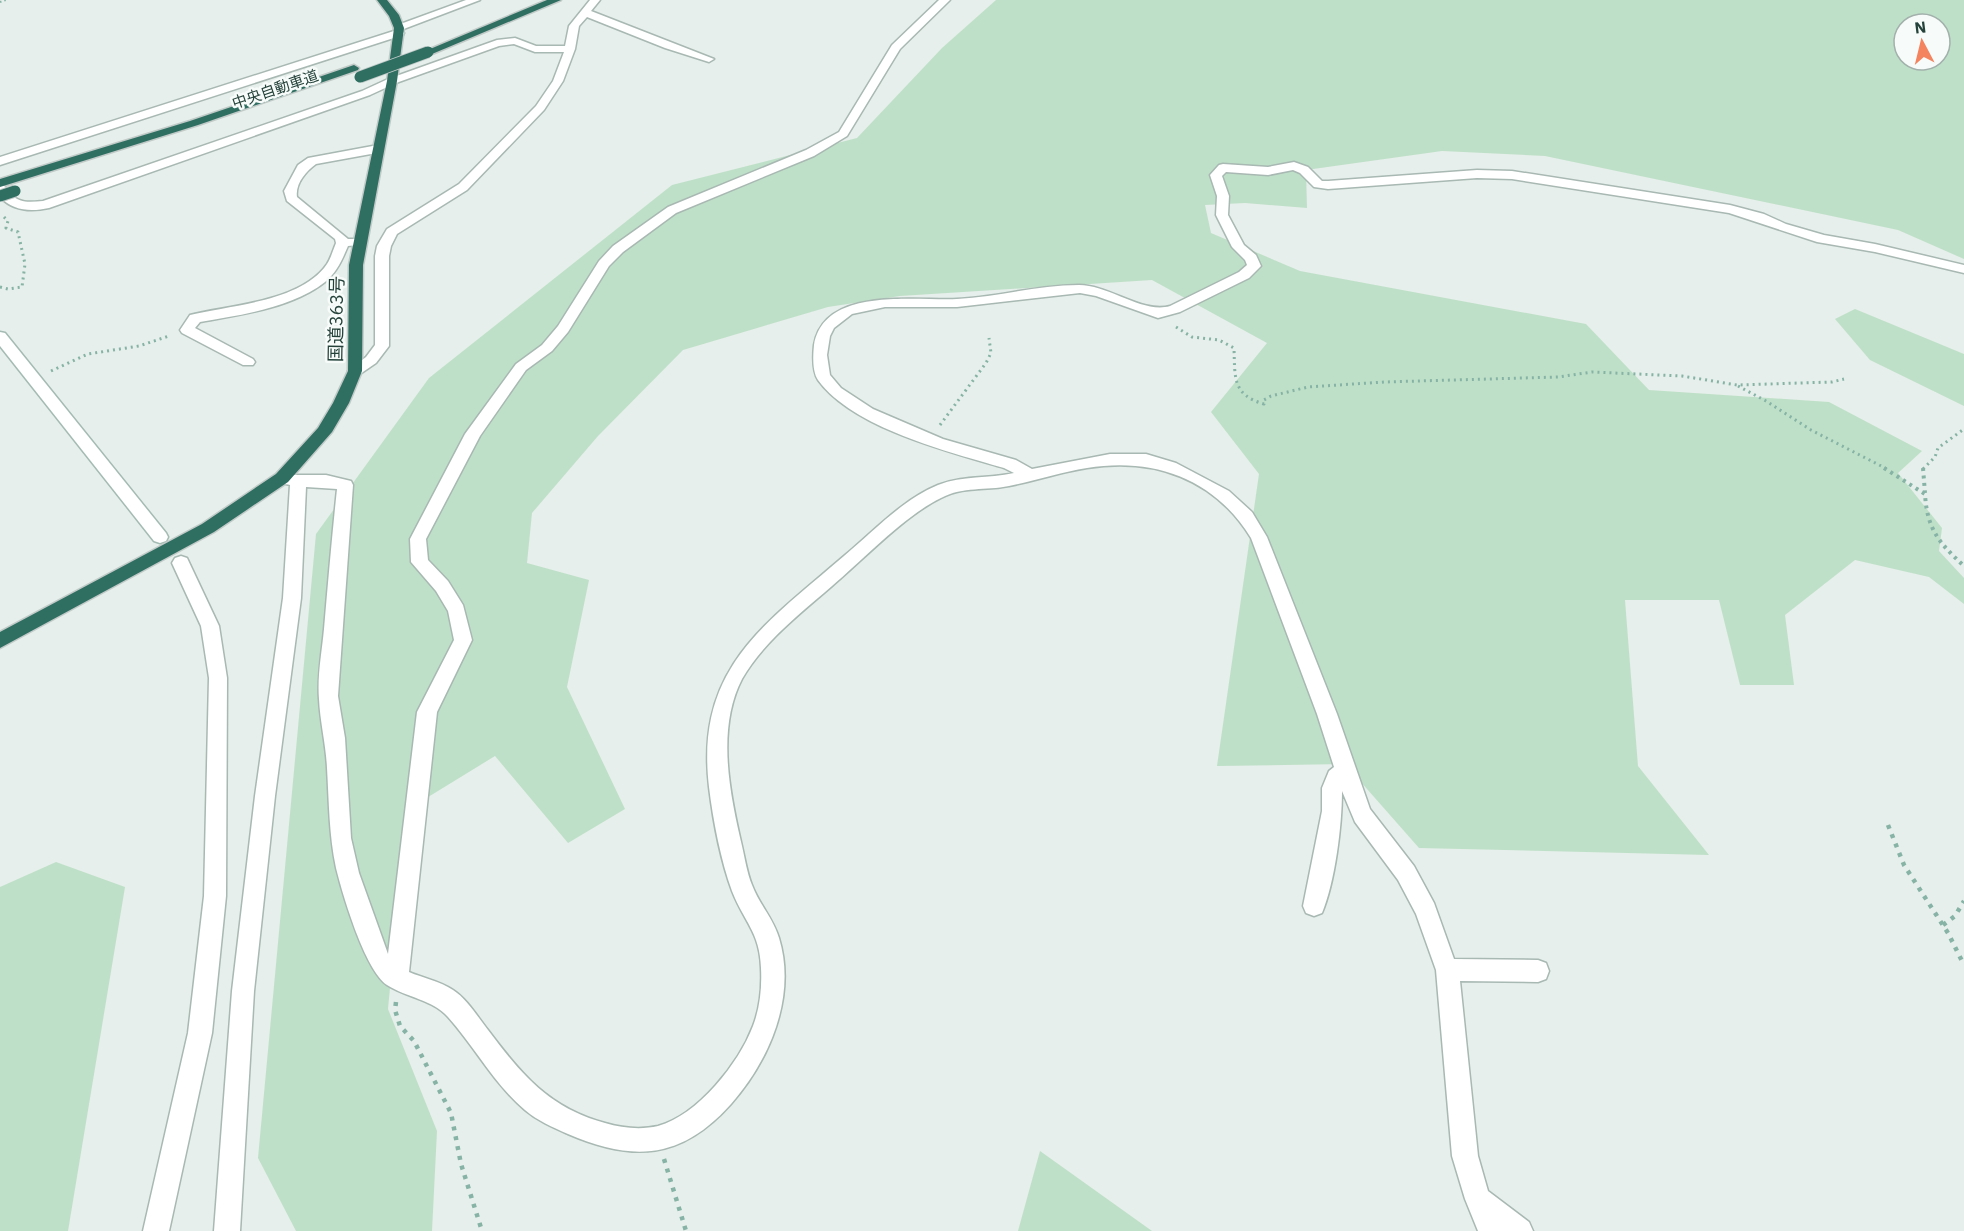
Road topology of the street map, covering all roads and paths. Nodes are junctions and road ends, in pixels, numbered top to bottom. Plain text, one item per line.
1 (6, 0) edge
2 (382, 0) edge
3 (475, 0) edge
4 (529, 0) edge
5 (556, 0) edge
6 (595, 0) edge
7 (945, 0) edge
8 (0, 2) edge
9 (583, 13) junction
10 (399, 31) junction
11 (423, 48) junction
12 (570, 49) junction
13 (710, 59) dead end
14 (357, 73) junction
15 (392, 81) junction
16 (378, 149) junction
17 (0, 161) edge
18 (2, 184) edge
19 (0, 196) edge
20 (0, 212) edge
21 (360, 242) junction
22 (343, 243) junction
23 (1964, 269) edge
24 (0, 287) edge
25 (1160, 314) junction
26 (187, 330) junction
27 (0, 336) edge
28 (989, 338) dead end
29 (248, 362) dead end
30 (355, 370) junction
31 (33, 379) junction
32 (1844, 379) dead end
33 (1737, 386) junction
34 (1964, 429) edge
35 (930, 439) junction
36 (1028, 474) junction
37 (290, 480) junction
38 (1925, 494) junction
39 (160, 537) dead end
40 (181, 563) dead end
41 (1964, 566) edge
42 (0, 641) edge
43 (1344, 770) junction
44 (1888, 825) dead end
45 (1964, 900) edge
46 (1314, 906) dead end
47 (1943, 925) junction
48 (1964, 965) edge
49 (1447, 970) junction
50 (1539, 971) dead end
51 (402, 981) junction
52 (658, 1139) junction
53 (1480, 1200) junction
54 (156, 1231) edge
55 (227, 1231) edge
56 (482, 1231) edge
57 (686, 1231) edge
58 (1491, 1231) edge
59 (1520, 1231) edge

1 - 8 path
2 - 10 highway
3 - 10 street
4 - 11 highway, 中央自動車道
5 - 11 highway, 中央自動車道
6 - 9 street
7 - 51 street
9 - 12 street
9 - 13 street
10 - 15 highway, 国道363号
10 - 17 street
11 - 14 highway, 中央自動車道, bridge
12 - 15 street
12 - 30 street
14 - 18 highway, 中央自動車道
14 - 19 highway, 中央自動車道, bridge
15 - 16 highway, 国道363号
15 - 18 street
16 - 21 highway, 国道363号
16 - 22 street
20 - 24 path
21 - 22 street
21 - 30 highway, 国道363号
22 - 26 street
23 - 25 street
25 - 33 path
25 - 35 street
26 - 29 street
26 - 31 path
27 - 31 street
28 - 35 path
30 - 37 highway, 国道363号
31 - 39 street
32 - 33 path
33 - 38 path
34 - 38 path
35 - 36 street
36 - 43 street
36 - 52 street
37 - 42 highway, 国道363号
37 - 51 street
37 - 55 street
38 - 41 path
40 - 54 street
43 - 46 street
43 - 49 street
44 - 47 path
45 - 47 path
47 - 48 path
49 - 50 street
49 - 53 street
51 - 52 street
51 - 56 path
52 - 57 path
53 - 58 street
53 - 59 street

